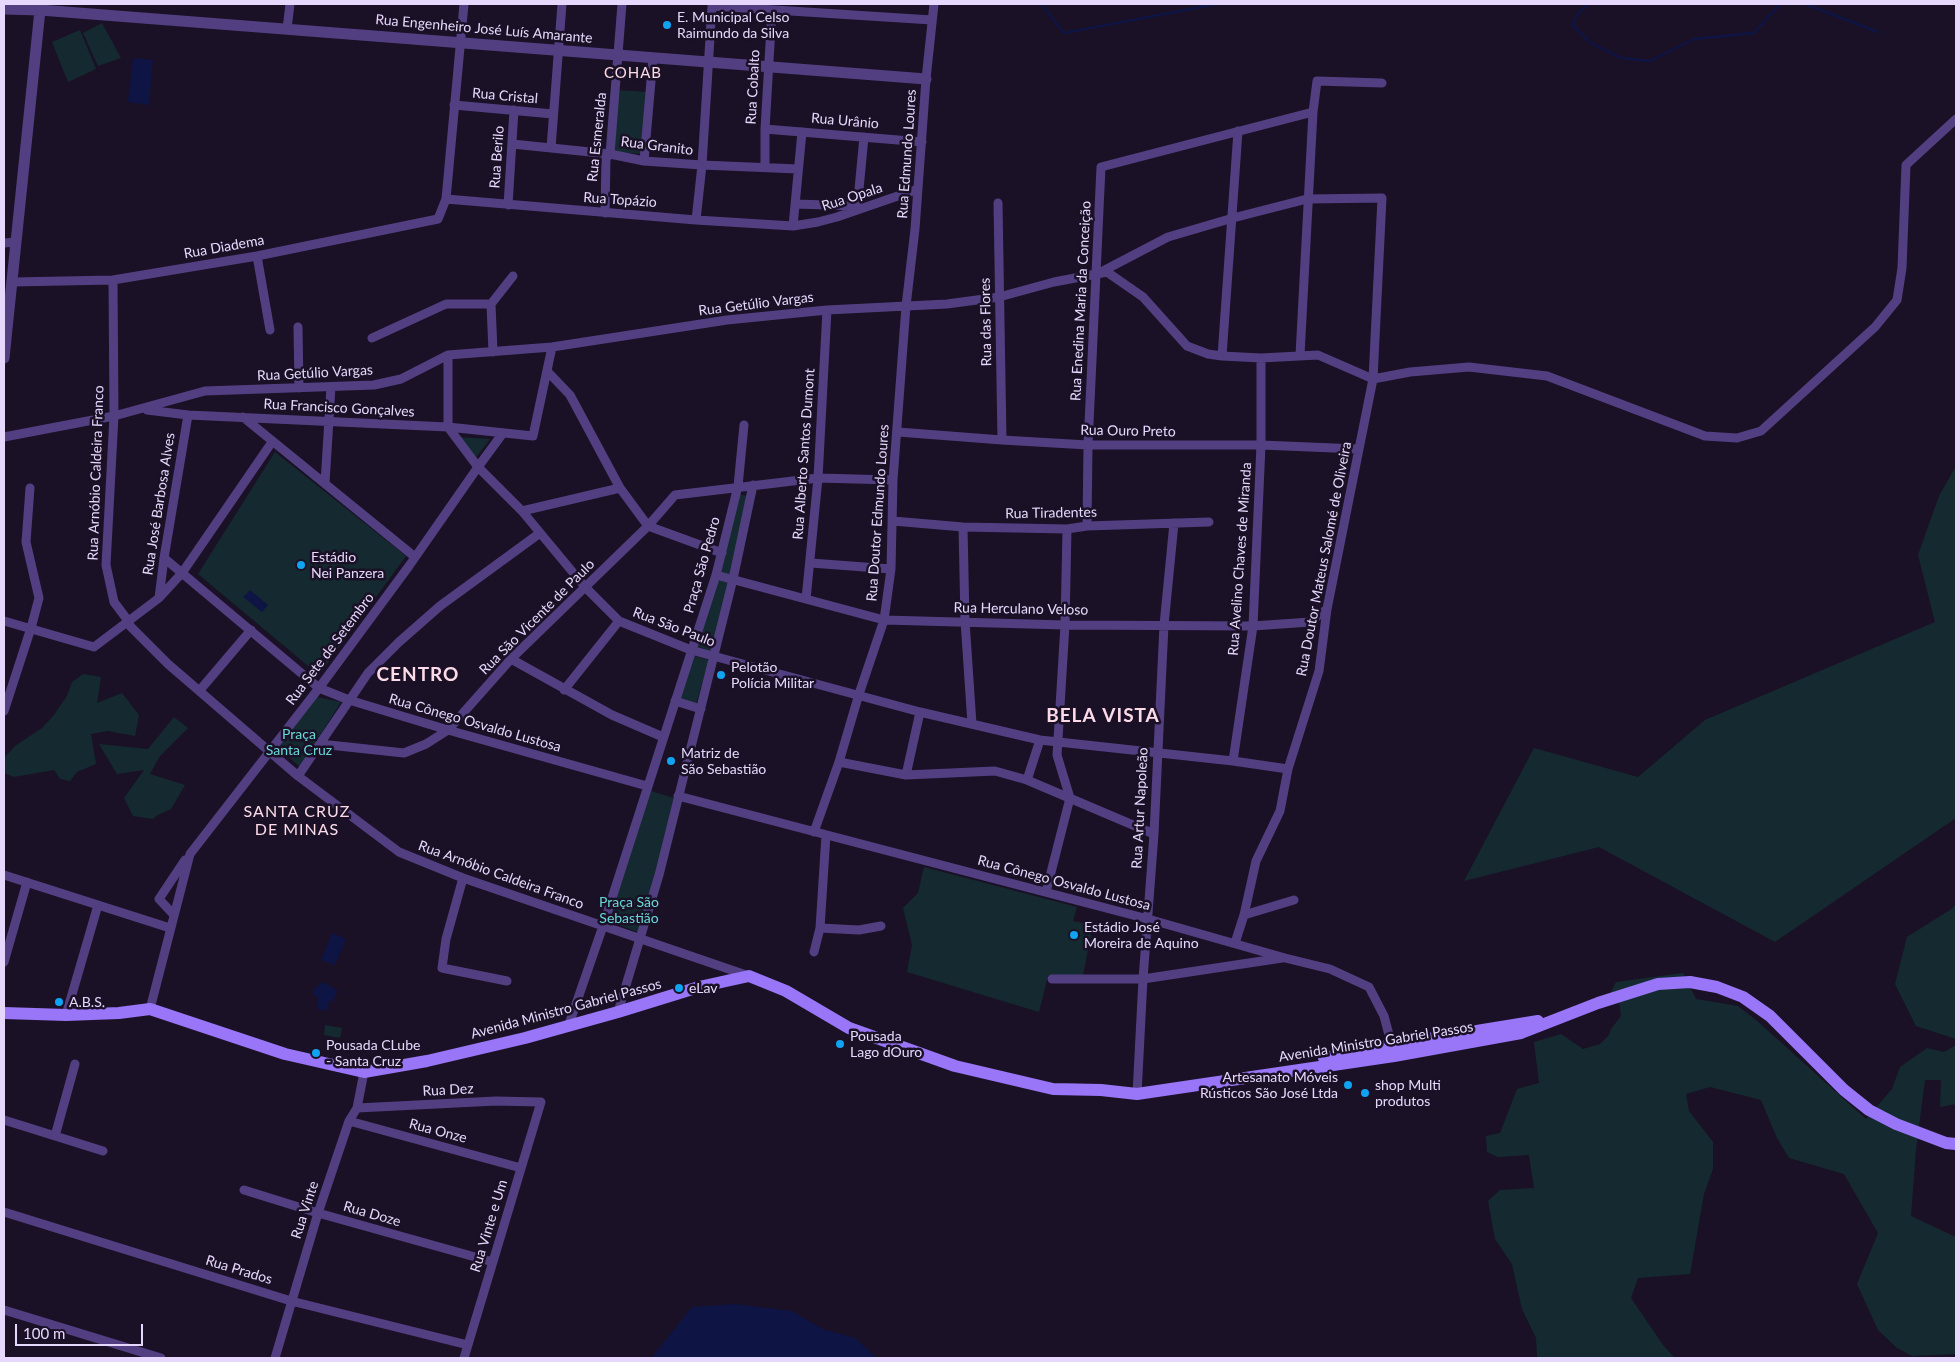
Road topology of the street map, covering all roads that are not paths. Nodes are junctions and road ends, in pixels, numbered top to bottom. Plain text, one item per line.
1 (290, 4) edge
2 (464, 4) edge
3 (562, 4) edge
4 (622, 4) edge
5 (934, 4) edge
6 (4, 9) edge
7 (40, 10) junction
8 (772, 10) junction
9 (932, 20) junction
10 (287, 29) junction
11 (460, 42) junction
12 (558, 50) junction
13 (618, 55) junction
14 (653, 58) junction
15 (708, 62) junction
16 (768, 66) junction
17 (926, 79) junction
18 (1382, 83) dead end
19 (454, 105) junction
20 (514, 110) junction
21 (1312, 112) junction
22 (554, 114) junction
23 (1956, 119) edge
24 (764, 129) junction
25 (1238, 131) junction
26 (802, 132) junction
27 (864, 136) junction
28 (922, 142) junction
29 (512, 144) junction
30 (551, 148) junction
31 (610, 154) junction
32 (644, 161) junction
33 (702, 165) junction
34 (764, 167) junction
35 (798, 169) junction
36 (918, 189) junction
37 (446, 199) junction
38 (1307, 199) junction
39 (998, 203) dead end
40 (796, 204) junction
41 (508, 205) junction
42 (858, 208) junction
43 (605, 213) junction
44 (1233, 218) junction
45 (696, 220) junction
46 (793, 226) junction
47 (16, 242) junction
48 (4, 243) edge
49 (258, 256) junction
50 (1096, 274) junction
51 (513, 276) dead end
52 (113, 280) junction
53 (13, 282) junction
54 (999, 297) junction
55 (491, 304) junction
56 (906, 306) junction
57 (827, 310) junction
58 (6, 321) edge
59 (298, 327) dead end
60 (270, 330) dead end
61 (372, 338) dead end
62 (552, 347) junction
63 (493, 352) junction
64 (448, 355) junction
65 (1300, 355) junction
66 (1222, 356) junction
67 (4, 358) edge
68 (1261, 358) junction
69 (547, 371) junction
70 (1373, 379) junction
71 (299, 388) junction
72 (331, 388) junction
73 (144, 409) junction
74 (188, 415) junction
75 (114, 416) junction
76 (242, 417) junction
77 (330, 422) junction
78 (744, 425) dead end
79 (448, 427) junction
80 (898, 432) junction
81 (504, 433) junction
82 (4, 437) edge
83 (1002, 440) junction
84 (272, 442) junction
85 (1088, 445) junction
86 (1262, 446) junction
87 (1358, 449) junction
88 (478, 467) junction
89 (818, 478) junction
90 (894, 480) junction
91 (325, 483) junction
92 (753, 484) junction
93 (738, 486) junction
94 (30, 488) dead end
95 (620, 488) junction
96 (522, 511) junction
97 (893, 521) junction
98 (1209, 522) dead end
99 (1174, 523) junction
100 (648, 526) junction
101 (1087, 526) junction
102 (963, 527) junction
103 (1067, 529) junction
104 (540, 533) junction
105 (722, 553) junction
106 (415, 557) junction
107 (164, 558) junction
108 (811, 563) junction
109 (891, 569) junction
110 (182, 573) junction
111 (716, 575) junction
112 (733, 580) junction
113 (585, 587) junction
114 (159, 598) junction
115 (806, 600) junction
116 (1327, 609) junction
117 (884, 620) junction
118 (4, 621) edge
119 (619, 621) junction
120 (965, 621) junction
121 (129, 622) junction
122 (1066, 624) junction
123 (1164, 625) junction
124 (1253, 626) junction
125 (31, 628) junction
126 (251, 630) junction
127 (691, 650) junction
128 (713, 656) junction
129 (511, 659) junction
130 (319, 688) junction
131 (200, 690) junction
132 (564, 690) junction
133 (859, 694) junction
134 (348, 700) junction
135 (675, 701) junction
136 (4, 710) edge
137 (701, 710) junction
138 (920, 712) junction
139 (972, 724) junction
140 (448, 730) junction
141 (663, 737) junction
142 (1040, 740) junction
143 (1057, 742) junction
144 (320, 744) junction
145 (270, 750) junction
146 (1156, 754) junction
147 (1233, 761) junction
148 (839, 762) junction
149 (1288, 769) junction
150 (906, 775) junction
151 (298, 776) junction
152 (1027, 780) junction
153 (647, 786) junction
154 (678, 796) junction
155 (1070, 798) junction
156 (814, 832) junction
157 (1154, 834) junction
158 (826, 835) junction
159 (190, 854) junction
160 (4, 875) edge
161 (463, 878) junction
162 (27, 882) junction
163 (1046, 892) junction
164 (1294, 900) dead end
165 (98, 905) junction
166 (174, 915) junction
167 (1244, 915) junction
168 (1148, 919) junction
169 (603, 926) junction
170 (881, 926) dead end
171 (170, 928) junction
172 (820, 928) junction
173 (640, 938) junction
174 (1235, 943) junction
175 (814, 952) dead end
176 (5, 955) edge
177 (1285, 958) junction
178 (749, 976) junction
179 (1052, 979) dead end
180 (1142, 979) junction
181 (507, 981) dead end
182 (150, 1009) junction
183 (618, 1012) junction
184 (4, 1013) edge
185 (66, 1015) junction
186 (568, 1027) junction
187 (1393, 1050) junction
188 (75, 1064) dead end
189 (364, 1072) junction
190 (1137, 1091) junction
191 (541, 1102) joint
192 (357, 1108) junction
193 (4, 1120) edge
194 (349, 1121) junction
195 (55, 1136) junction
196 (1956, 1144) edge
197 (103, 1151) dead end
198 (521, 1168) junction
199 (244, 1190) dead end
200 (4, 1212) edge
201 (318, 1213) junction
202 (493, 1262) junction
203 (292, 1300) junction
204 (4, 1310) edge
205 (468, 1345) junction
206 (162, 1358) edge
207 (275, 1358) edge
208 (464, 1358) edge

1 - 10 street
2 - 11 street
3 - 12 street
4 - 13 street, Rua Esmeralda
5 - 9 street, Rua Edmundo Loures
6 - 7 street, Rua Engenheiro José Luís Amarante
7 - 10 street, Rua Engenheiro José Luís Amarante
7 - 47 street
8 - 9 street
8 - 15 street
8 - 16 street, Rua Cobalto
9 - 17 street, Rua Edmundo Loures
10 - 11 street, Rua Engenheiro José Luís Amarante
11 - 12 street, Rua Engenheiro José Luís Amarante
11 - 19 street
12 - 13 street, Rua Engenheiro José Luís Amarante
12 - 22 street
13 - 14 street, Rua Engenheiro José Luís Amarante
13 - 31 street, Rua Esmeralda
14 - 15 street, Rua Engenheiro José Luís Amarante
14 - 32 street
15 - 16 street, Rua Engenheiro José Luís Amarante
15 - 33 street
16 - 17 street, Rua Engenheiro José Luís Amarante
16 - 24 street, Rua Cobalto
17 - 28 street, Rua Edmundo Loures
18 - 21 street
19 - 20 street, Rua Cristal
19 - 37 street
20 - 22 street, Rua Cristal
20 - 29 street, Rua Berilo
21 - 25 street
21 - 38 street
22 - 30 street
23 - 70 street
24 - 26 street, Rua Urânio
24 - 34 street, Rua Cobalto
25 - 44 street
25 - 50 street, Rua Enedina Maria da Conceição
26 - 27 street, Rua Urânio
26 - 35 street
27 - 28 street, Rua Urânio
27 - 42 street
28 - 36 street, Rua Edmundo Loures
29 - 30 street, Rua Granito
29 - 41 street, Rua Berilo
30 - 31 street, Rua Granito
31 - 32 street, Rua Granito
31 - 43 street, Rua Esmeralda
32 - 33 street, Rua Granito
33 - 34 street, Rua Granito
33 - 45 street
34 - 35 street, Rua Granito
35 - 40 street
36 - 42 street, Rua Opala
36 - 56 street, Rua Edmundo Loures
37 - 41 street, Rua Topázio
37 - 49 street, Rua Diadema
38 - 44 street
38 - 65 street
38 - 70 street, Rua Doutor Mateus Salomé de Oliveira
39 - 54 street, Rua das Flores
40 - 42 street
40 - 46 street
41 - 43 street, Rua Topázio
42 - 46 street, Rua Opala
43 - 45 street, Rua Topázio
44 - 50 street
44 - 66 street
45 - 46 street, Rua Topázio
47 - 48 street
47 - 53 street
49 - 52 street, Rua Diadema
49 - 60 street
50 - 54 street, Rua Getúlio Vargas
50 - 66 street, Rua Getúlio Vargas
50 - 85 street, Rua Enedina Maria da Conceição
51 - 55 street
52 - 53 street, Rua Diadema
52 - 75 street, Rua Arnóbio Caldeira Franco
53 - 58 street
54 - 56 street, Rua Getúlio Vargas
54 - 83 street, Rua das Flores
55 - 61 street
55 - 63 street
56 - 57 street, Rua Getúlio Vargas
56 - 80 street, Rua Doutor Edmundo Loures
57 - 62 street, Rua Getúlio Vargas
57 - 89 street, Rua Alberto Santos Dumont
58 - 67 street
59 - 71 street
62 - 63 street, Rua Getúlio Vargas
62 - 69 street
63 - 64 street, Rua Getúlio Vargas
64 - 72 street, Rua Getúlio Vargas
64 - 79 street
65 - 68 street, Rua Getúlio Vargas
65 - 70 street, Rua Getúlio Vargas
66 - 68 street, Rua Getúlio Vargas
68 - 86 street, Rua Avelino Chaves de Miranda
69 - 81 street, Rua Francisco Gonçalves
69 - 95 street
70 - 87 street, Rua Doutor Mateus Salomé de Oliveira
71 - 72 street, Rua Getúlio Vargas
71 - 73 street, Rua Getúlio Vargas
72 - 77 street
73 - 74 street, Rua Francisco Gonçalves
73 - 75 street, Rua Getúlio Vargas
74 - 76 street, Rua Francisco Gonçalves
74 - 107 street, Rua José Barbosa Alves
75 - 82 street, Rua Getúlio Vargas
75 - 121 street, Rua Arnóbio Caldeira Franco
76 - 77 street, Rua Francisco Gonçalves
76 - 84 street
77 - 79 street, Rua Francisco Gonçalves
77 - 91 street
78 - 93 street, Praça São Pedro
79 - 81 street, Rua Francisco Gonçalves
79 - 88 street, Rua São Paulo
80 - 83 street, Rua Ouro Preto
80 - 90 street, Rua Doutor Edmundo Loures
81 - 88 street, Rua Sete de Setembro
83 - 85 street, Rua Ouro Preto
84 - 91 street
84 - 110 street
85 - 86 street, Rua Ouro Preto
85 - 101 street, Rua Enedina Maria da Conceição
86 - 87 street, Rua Ouro Preto
86 - 124 street, Rua Avelino Chaves de Miranda
87 - 116 street, Rua Doutor Mateus Salomé de Oliveira
88 - 96 street, Rua São Paulo
88 - 106 street, Rua Sete de Setembro
89 - 90 street, Rua São Vicente de Paulo
89 - 92 street, Rua São Vicente de Paulo
89 - 108 street, Rua Alberto Santos Dumont
90 - 97 street, Rua Doutor Edmundo Loures
91 - 106 street
92 - 93 street, Rua São Vicente de Paulo
92 - 112 street
93 - 100 street, Rua São Vicente de Paulo
93 - 105 street, Praça São Pedro
94 - 125 street
95 - 96 street
95 - 100 street
96 - 104 street, Rua São Paulo
97 - 102 street, Rua Tiradentes
97 - 109 street, Rua Doutor Edmundo Loures
98 - 99 street, Rua Tiradentes
99 - 101 street, Rua Tiradentes
99 - 123 street, Rua Artur Napoleão
100 - 105 street
100 - 113 street, Rua São Vicente de Paulo
101 - 103 street, Rua Tiradentes
102 - 103 street, Rua Tiradentes
102 - 120 street
103 - 122 street
104 - 113 street, Rua São Paulo
104 - 134 street
105 - 111 street, Praça São Pedro
106 - 130 street, Rua Sete de Setembro
107 - 110 street, Rua Cônego Osvaldo Lustosa
107 - 114 street, Rua José Barbosa Alves
108 - 109 street
108 - 115 street, Rua Alberto Santos Dumont
109 - 117 street, Rua Doutor Edmundo Loures
110 - 114 street
110 - 126 street, Rua Cônego Osvaldo Lustosa
111 - 112 street, Rua Herculano Veloso
111 - 127 street, Praça São Pedro
112 - 115 street, Rua Herculano Veloso
112 - 128 street
113 - 119 street, Rua São Paulo
113 - 129 street, Rua São Vicente de Paulo
114 - 121 street
115 - 117 street, Rua Herculano Veloso
116 - 124 street, Rua Herculano Veloso
116 - 149 street, Rua Doutor Mateus Salomé de Oliveira
117 - 120 street, Rua Herculano Veloso
117 - 133 street, Rua Doutor Edmundo Loures
118 - 125 street
119 - 127 street, Rua São Paulo
119 - 132 street
120 - 122 street, Rua Herculano Veloso
120 - 139 street
121 - 125 street
121 - 131 street, Rua Arnóbio Caldeira Franco
122 - 123 street, Rua Herculano Veloso
122 - 143 street
123 - 124 street, Rua Herculano Veloso
123 - 146 street, Rua Artur Napoleão
124 - 147 street, Rua Avelino Chaves de Miranda
125 - 136 street
126 - 130 street, Rua Cônego Osvaldo Lustosa
126 - 131 street
127 - 128 street, Rua São Paulo
127 - 135 street, Praça São Pedro
128 - 133 street, Rua São Paulo
128 - 137 street
129 - 132 street
129 - 140 street, Rua São Vicente de Paulo
130 - 134 street, Rua Cônego Osvaldo Lustosa
130 - 145 street, Rua Sete de Setembro
131 - 145 street, Rua Arnóbio Caldeira Franco
132 - 141 street
133 - 138 street, Rua São Paulo
133 - 148 street, Rua Doutor Edmundo Loures
134 - 140 street, Rua Cônego Osvaldo Lustosa
134 - 144 street
135 - 137 street
135 - 141 street, Praça São Pedro
137 - 154 street
138 - 139 street, Rua São Paulo
138 - 150 street
139 - 142 street, Rua São Paulo
140 - 144 street, Rua São Vicente de Paulo
140 - 153 street, Rua Cônego Osvaldo Lustosa
141 - 153 street
142 - 143 street, Rua São Paulo
142 - 152 street
143 - 146 street, Rua São Paulo
143 - 155 street
144 - 151 street
145 - 151 street, Rua Arnóbio Caldeira Franco
145 - 159 street, Rua Sete de Setembro
146 - 147 street, Rua São Paulo
146 - 157 street, Rua Artur Napoleão
147 - 149 street, Rua São Paulo
148 - 150 street
148 - 156 street, Rua Doutor Edmundo Loures
149 - 167 street, Rua Doutor Mateus Salomé de Oliveira
150 - 152 street
151 - 161 street, Rua Arnóbio Caldeira Franco
152 - 155 street
153 - 169 street
154 - 156 street, Rua Cônego Osvaldo Lustosa
154 - 173 street
155 - 157 street
155 - 163 street
156 - 158 street, Rua Cônego Osvaldo Lustosa
157 - 168 street, Rua Artur Napoleão
158 - 163 street, Rua Cônego Osvaldo Lustosa
158 - 172 street
159 - 166 street, Rua Sete de Setembro
159 - 166 street, Rua Sete de Setembro
160 - 162 street
161 - 169 street, Rua Arnóbio Caldeira Franco
161 - 181 street
162 - 165 street
162 - 176 street
163 - 168 street, Rua Cônego Osvaldo Lustosa
164 - 167 street
165 - 171 street
165 - 185 street
166 - 171 street, Rua Sete de Setembro
167 - 174 street, Rua Doutor Mateus Salomé de Oliveira
168 - 174 street, Rua Cônego Osvaldo Lustosa
168 - 180 street, Rua Artur Napoleão
169 - 173 street, Rua Arnóbio Caldeira Franco
169 - 186 street
170 - 172 street
171 - 182 street, Rua Sete de Setembro
172 - 175 street
173 - 178 street, Rua Arnóbio Caldeira Franco
173 - 183 street
174 - 177 street, Rua Cônego Osvaldo Lustosa
177 - 180 street
177 - 187 street, Rua Cônego Osvaldo Lustosa
178 - 183 main road, Avenida Ministro Gabriel Passos
178 - 190 main road, Avenida Ministro Gabriel Passos
179 - 180 street
180 - 190 street, Rua Artur Napoleão
182 - 185 main road, Avenida Ministro Gabriel Passos
182 - 189 main road, Avenida Ministro Gabriel Passos
183 - 186 main road, Avenida Ministro Gabriel Passos
184 - 185 main road, Avenida Ministro Gabriel Passos
186 - 189 main road, Avenida Ministro Gabriel Passos
187 - 190 main road, Avenida Ministro Gabriel Passos
187 - 196 main road, Avenida Ministro Gabriel Passos
188 - 195 street
189 - 192 street, Rua Vinte
191 - 192 street, Rua Dez
191 - 198 street, Rua Vinte e Um
192 - 194 street, Rua Vinte
193 - 195 street
194 - 198 street, Rua Onze
194 - 201 street, Rua Vinte
195 - 197 street
198 - 202 street, Rua Vinte e Um
199 - 201 street, Rua Doze
200 - 203 street, Rua Prados
201 - 202 street, Rua Doze
201 - 203 street, Rua Vinte
202 - 205 street, Rua Vinte e Um
203 - 205 street, Rua Prados
203 - 207 street, Rua Vinte
204 - 206 street
205 - 208 street, Rua Vinte e Um

